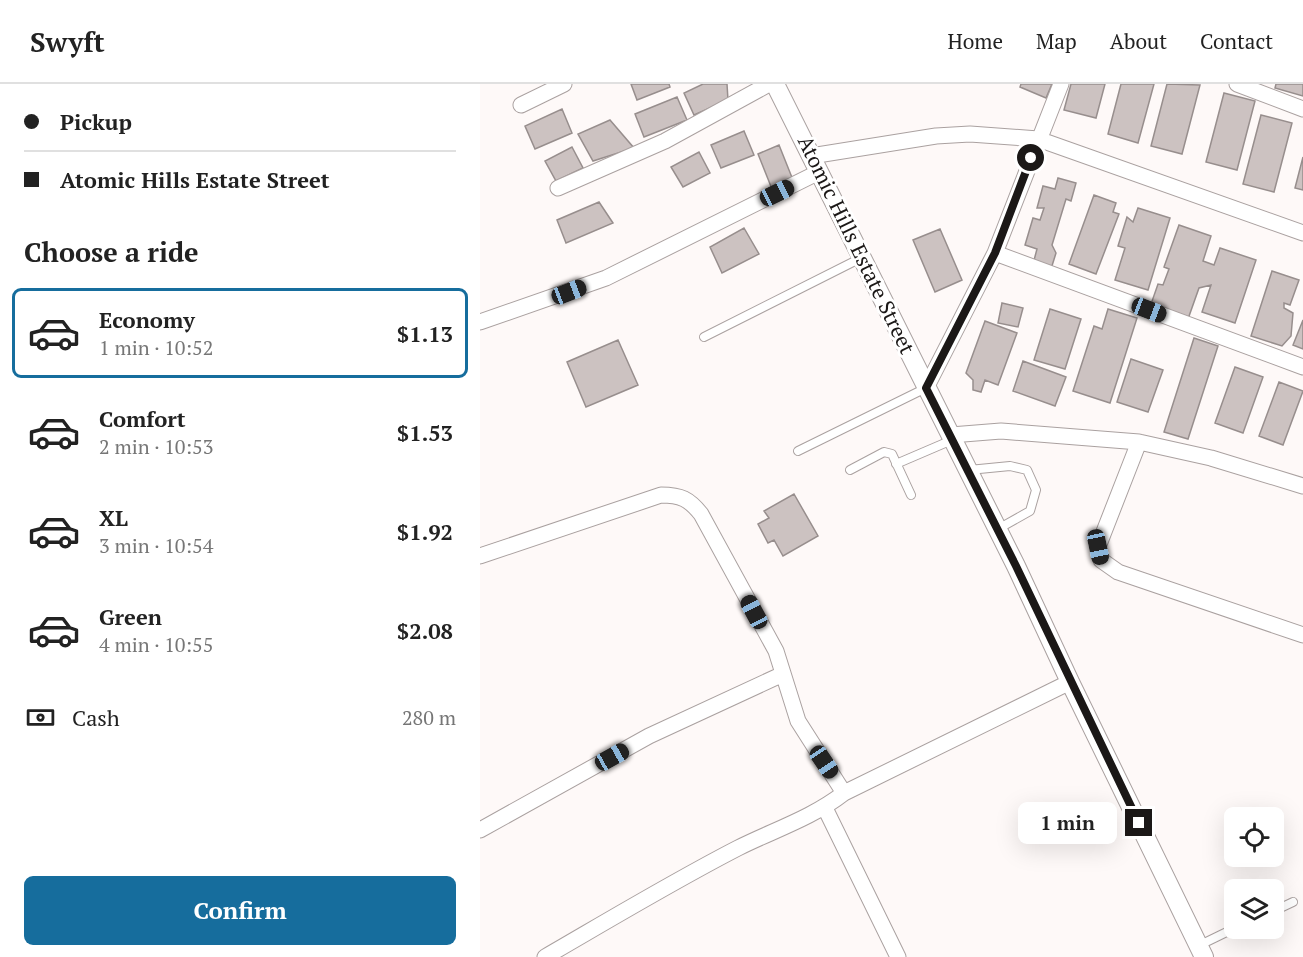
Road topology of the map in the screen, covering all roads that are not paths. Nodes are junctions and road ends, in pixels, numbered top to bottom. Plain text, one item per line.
1 (564, 84) edge
2 (769, 84) edge
3 (775, 84) edge
4 (1061, 84) edge
5 (1237, 84) edge
6 (521, 105) dead end
7 (1303, 109) edge
8 (1038, 139) junction
9 (815, 164) junction
10 (558, 188) dead end
11 (1303, 233) edge
12 (995, 253) junction
13 (862, 258) junction
14 (480, 322) edge
15 (704, 337) dead end
16 (1303, 367) edge
17 (926, 388) junction
18 (952, 437) junction
19 (1139, 442) junction
20 (798, 451) dead end
21 (896, 464) junction
22 (850, 470) dead end
23 (968, 470) junction
24 (1303, 486) edge
25 (910, 495) dead end
26 (998, 529) junction
27 (480, 556) edge
28 (1303, 635) edge
29 (783, 674) junction
30 (1070, 682) junction
31 (844, 793) junction
32 (825, 808) junction
33 (480, 830) edge
34 (1293, 902) dead end
35 (1284, 906) edge
36 (1224, 935) edge
37 (1201, 951) edge
38 (545, 957) edge
39 (898, 957) edge

1 - 6 street
2 - 10 street
3 - 9 street, Atomic Hills Estate Street
4 - 8 street
5 - 7 street
8 - 9 street
8 - 11 street
8 - 12 street
9 - 13 street, Atomic Hills Estate Street
9 - 14 street
12 - 16 street
12 - 17 street
13 - 15 lane
13 - 17 street, Atomic Hills Estate Street
17 - 18 street, Atomic Hills Estate Street
17 - 20 lane
18 - 19 street
18 - 21 lane
18 - 23 street, Atomic Hills Estate Street
19 - 24 street
19 - 28 street
21 - 22 lane
21 - 25 lane
23 - 26 street, Atomic Hills Estate Street
23 - 26 lane
26 - 30 street, Atomic Hills Estate Street
27 - 29 street
29 - 31 street
29 - 33 street
30 - 31 street
30 - 37 street, Atomic Hills Estate Street
31 - 32 street
32 - 38 street
32 - 39 street
34 - 35 lane
36 - 37 lane

